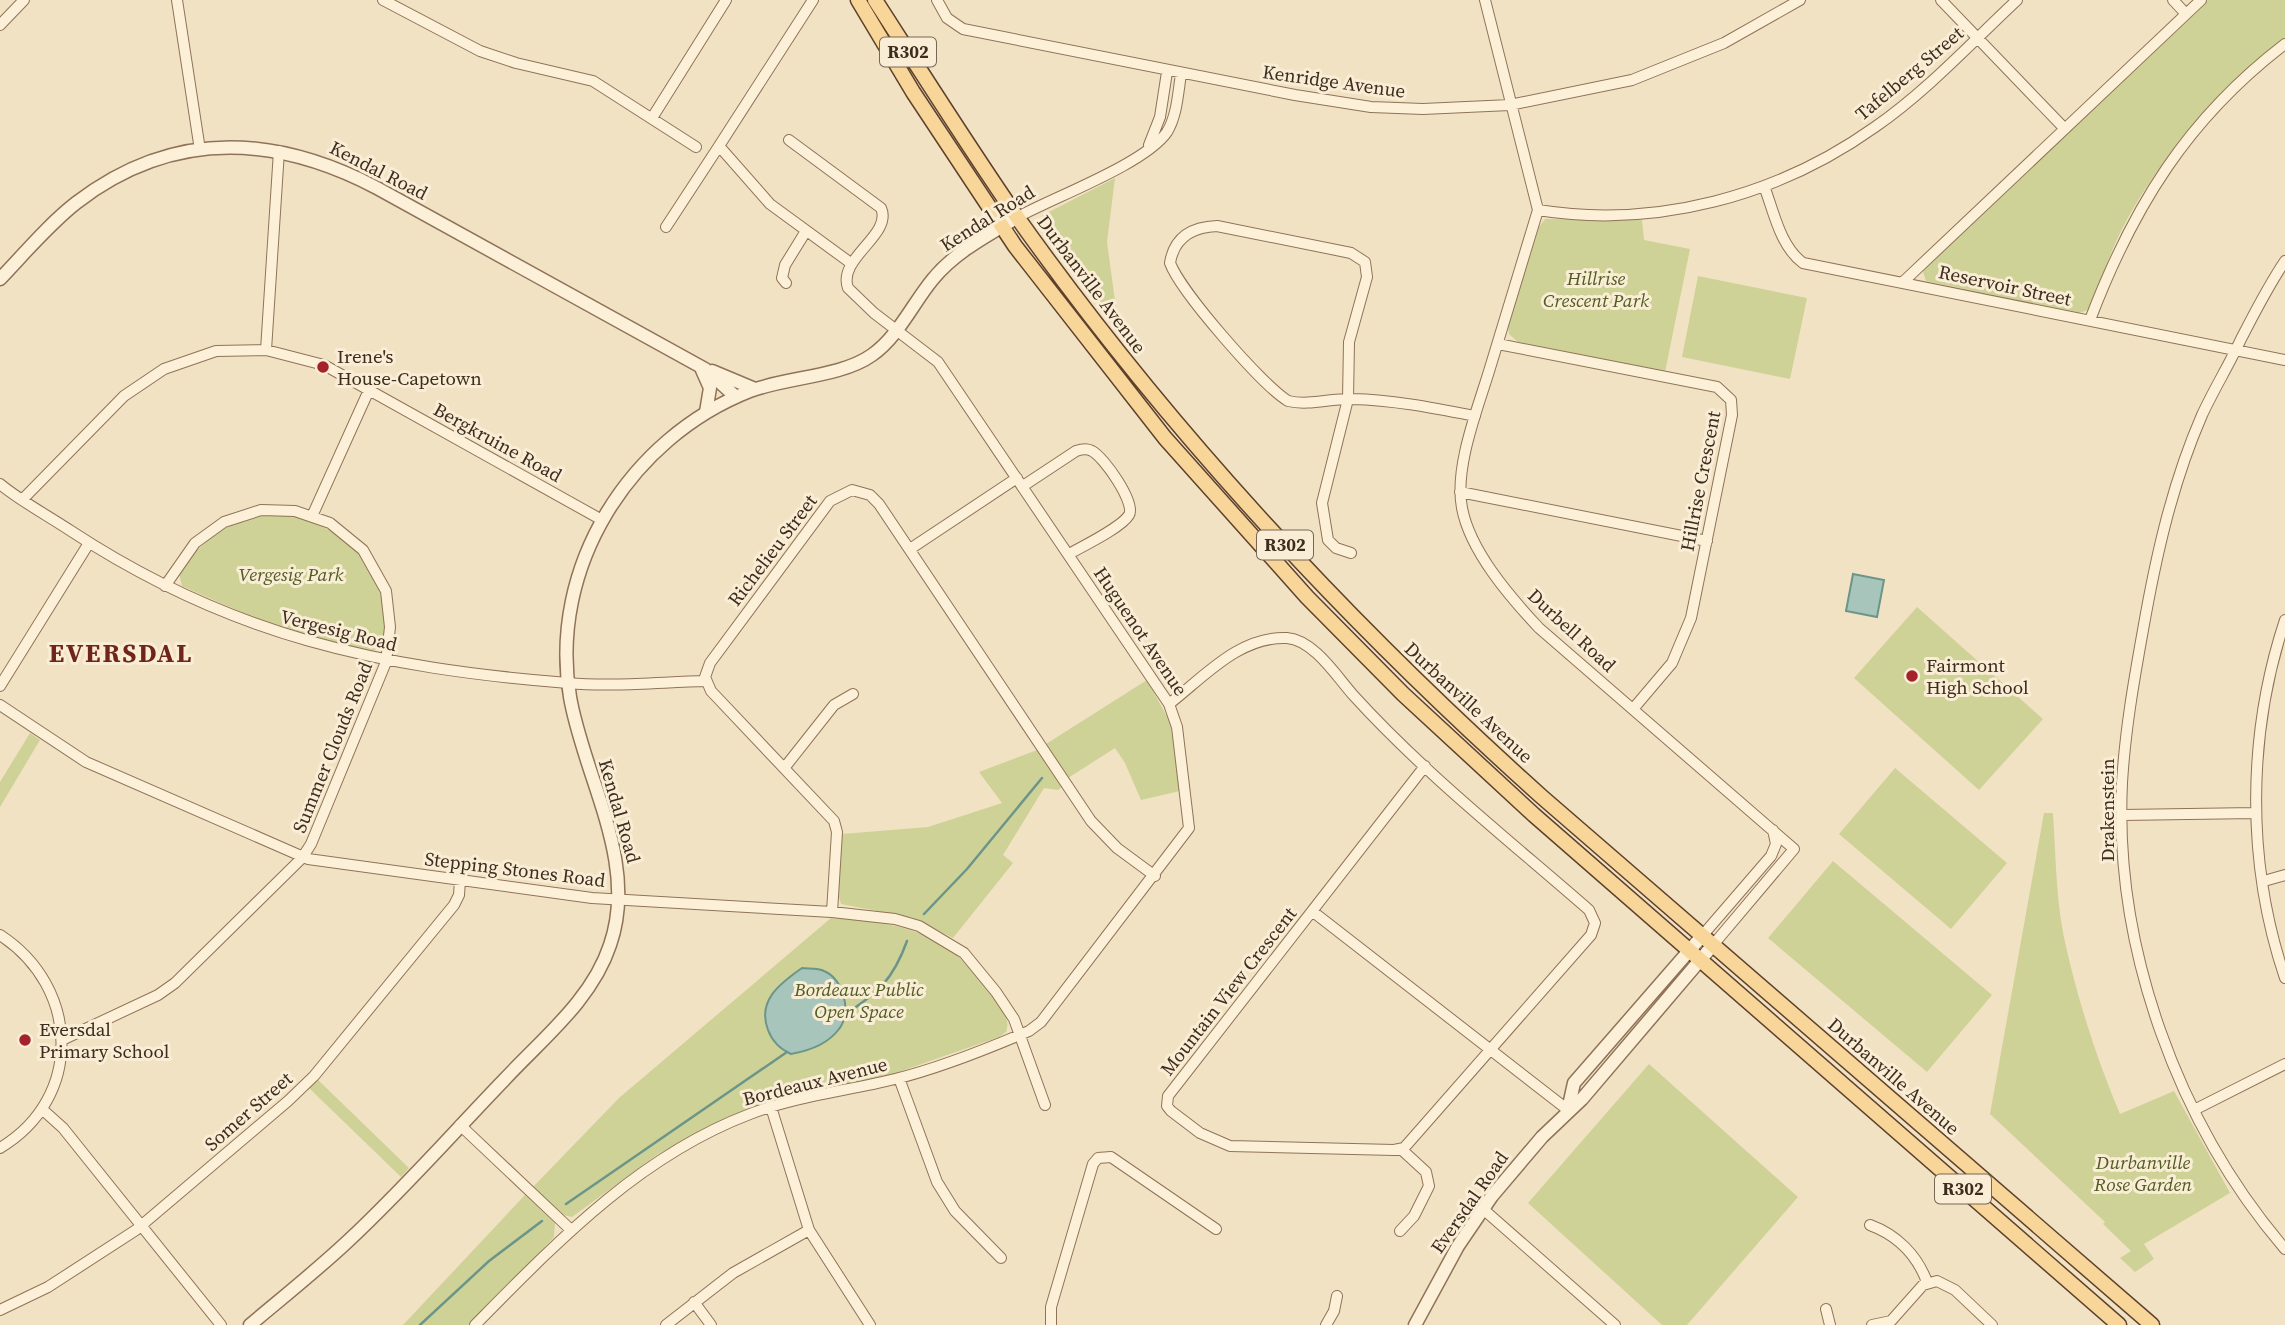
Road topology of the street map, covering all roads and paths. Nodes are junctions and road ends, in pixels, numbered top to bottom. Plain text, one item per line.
1 (24, 0) edge
2 (177, 0) edge
3 (383, 0) edge
4 (726, 0) edge
5 (813, 0) edge
6 (858, 0) edge
7 (875, 0) edge
8 (1485, 0) edge
9 (1800, 0) edge
10 (1941, 0) edge
11 (2017, 0) edge
12 (2173, 0) edge
13 (2201, 0) edge
14 (939, 4) edge
15 (2186, 14) junction
16 (0, 25) edge
17 (1977, 38) junction
18 (2285, 44) edge
19 (1167, 72) junction
20 (1181, 75) junction
21 (1510, 105) junction
22 (652, 118) junction
23 (2065, 129) junction
24 (789, 140) dead end
25 (719, 146) junction
26 (696, 147) dead end
27 (1147, 149) junction
28 (200, 150) junction
29 (279, 151) junction
30 (1764, 186) junction
31 (1538, 210) junction
32 (1018, 218) junction
33 (1002, 227) junction
34 (666, 228) dead end
35 (806, 231) junction
36 (2285, 261) edge
37 (852, 264) junction
38 (0, 279) edge
39 (1903, 282) junction
40 (786, 283) dead end
41 (2090, 320) junction
42 (896, 330) junction
43 (1498, 344) junction
44 (2235, 350) junction
45 (266, 351) junction
46 (2285, 360) edge
47 (702, 368) junction
48 (755, 389) junction
49 (369, 390) junction
50 (736, 397) junction
51 (1348, 399) junction
52 (706, 412) junction
53 (1475, 416) junction
54 (1020, 482) junction
55 (0, 484) edge
56 (1460, 492) junction
57 (22, 500) junction
58 (313, 514) junction
59 (602, 520) junction
60 (1707, 541) junction
61 (89, 543) junction
62 (909, 549) junction
63 (1351, 553) dead end
64 (1069, 554) junction
65 (164, 586) junction
66 (2285, 620) edge
67 (386, 662) junction
68 (706, 681) junction
69 (568, 684) junction
70 (0, 685) edge
71 (853, 694) dead end
72 (1169, 704) junction
73 (0, 705) edge
74 (1633, 709) junction
75 (1425, 766) junction
76 (785, 767) junction
77 (2255, 813) junction
78 (2122, 816) junction
79 (1773, 831) junction
80 (302, 858) junction
81 (2285, 875) edge
82 (1155, 876) junction
83 (460, 880) junction
84 (2264, 881) junction
85 (618, 900) junction
86 (1312, 911) junction
87 (832, 912) junction
88 (0, 935) edge
89 (1707, 940) junction
90 (1690, 950) junction
91 (1701, 960) junction
92 (2285, 978) edge
93 (1020, 1035) junction
94 (62, 1040) junction
95 (1490, 1049) junction
96 (2285, 1064) edge
97 (899, 1078) junction
98 (1045, 1105) dead end
99 (771, 1107) junction
100 (43, 1110) junction
101 (1568, 1110) junction
102 (2194, 1110) junction
103 (460, 1125) junction
104 (0, 1148) edge
105 (1401, 1149) junction
106 (1483, 1209) junction
107 (141, 1225) junction
108 (1870, 1225) dead end
109 (569, 1229) junction
110 (1216, 1229) dead end
111 (809, 1230) junction
112 (1400, 1231) dead end
113 (2285, 1249) edge
114 (1001, 1258) dead end
115 (1927, 1282) junction
116 (1336, 1296) dead end
117 (694, 1302) junction
118 (1826, 1309) dead end
119 (0, 1310) edge
120 (221, 1325) edge
121 (250, 1325) edge
122 (475, 1325) edge
123 (666, 1325) edge
124 (711, 1325) edge
125 (870, 1325) edge
126 (1051, 1325) edge
127 (1326, 1325) edge
128 (1415, 1325) edge
129 (1615, 1325) edge
130 (1830, 1325) edge
131 (1872, 1325) edge
132 (1992, 1325) edge
133 (2119, 1325) edge
134 (2152, 1325) edge

1 - 16 street
2 - 28 street
3 - 22 street
4 - 22 street
5 - 25 street
6 - 33 main road, Durbanville Avenue / R302
7 - 32 main road, Durbanville Avenue / R302
8 - 21 street
9 - 21 street, Kenridge Avenue
10 - 17 street
11 - 17 street, Tafelberg Street
12 - 15 street
13 - 15 street
14 - 19 street, Kenridge Avenue
15 - 23 street
17 - 23 street
17 - 30 street, Tafelberg Street
18 - 41 street
19 - 20 street, Kenridge Avenue
19 - 27 street
20 - 21 street, Kenridge Avenue
20 - 27 street, Kendal Road
21 - 31 street
22 - 26 street
23 - 39 street
24 - 37 street
25 - 34 street
25 - 35 street
27 - 32 street, Kendal Road
28 - 29 street, Kendal Road
28 - 38 street, Kendal Road
29 - 45 street
29 - 47 street, Kendal Road
30 - 31 street, Tafelberg Street
30 - 39 street, Reservoir Street
31 - 43 street, Durbell Road
32 - 33 street, Kendal Road
32 - 89 main road, Durbanville Avenue / R302
33 - 42 street, Kendal Road
33 - 90 main road, Durbanville Avenue / R302
35 - 37 street
35 - 40 street
36 - 44 street, Drakenstein
37 - 42 street, Huguenot Avenue
39 - 41 street, Reservoir Street
41 - 44 street, Reservoir Street
42 - 48 street, Kendal Road
42 - 54 street, Huguenot Avenue
43 - 53 street, Durbell Road
43 - 60 street, Hillrise Crescent
44 - 46 street, Reservoir Street
44 - 78 street, Drakenstein
45 - 49 street, Bergkruine Road
45 - 57 street, Bergkruine Road
47 - 48 street, Kendal Road
47 - 50 street, Kendal Road
47 - 52 street
48 - 50 street, Kendal Road
49 - 58 street
49 - 59 street, Bergkruine Road
50 - 52 street, Kendal Road
51 - 51 street
51 - 53 street
51 - 63 street
52 - 59 street, Kendal Road
53 - 56 street, Durbell Road
54 - 62 street
54 - 64 street, Huguenot Avenue
54 - 64 street
55 - 57 street, Vergesig Road
56 - 60 street
56 - 74 street, Durbell Road
57 - 61 street, Vergesig Road
58 - 65 street, Summer Clouds Road
58 - 67 street, Summer Clouds Road
59 - 69 street, Kendal Road
60 - 74 street, Hillrise Crescent
61 - 65 street, Vergesig Road
61 - 70 street
62 - 68 street, Richelieu Street
62 - 82 street, Richelieu Street
64 - 72 street, Huguenot Avenue
65 - 67 street, Vergesig Road
66 - 77 street
67 - 69 street, Vergesig Road
67 - 80 street, Summer Clouds Road
68 - 69 street, Vergesig Road
68 - 76 street
69 - 85 street, Kendal Road
71 - 76 street
72 - 75 street
72 - 82 street, Huguenot Avenue
73 - 80 street, Stepping Stones Road
74 - 79 street, Durbell Road
75 - 86 street, Mountain View Crescent
75 - 95 street
76 - 87 street
77 - 78 street
77 - 84 street
78 - 102 street, Drakenstein
79 - 89 street
79 - 89 street, Durbell Road
80 - 83 street, Stepping Stones Road
80 - 94 street, Summer Clouds Road
81 - 84 street
82 - 93 street, Huguenot Avenue
83 - 85 street, Stepping Stones Road
83 - 107 street, Somer Street
84 - 92 street
85 - 87 street, Stepping Stones Road
85 - 103 street, Kendal Road
86 - 95 street
86 - 105 street, Mountain View Crescent
87 - 93 street, Stepping Stones Road
88 - 94 street
89 - 90 street, Eversdal Road
89 - 91 street, Eversdal Road
89 - 134 main road, Durbanville Avenue / R302
90 - 91 main road, Durbanville Avenue / R302
90 - 101 street, Eversdal Road
91 - 101 street, Eversdal Road
91 - 133 main road, Durbanville Avenue / R302
93 - 97 street, Bordeaux Avenue
93 - 98 street, Stepping Stones Road
94 - 100 street
95 - 101 street
95 - 105 street
96 - 102 street
97 - 99 street, Bordeaux Avenue
97 - 114 street
99 - 109 street, Bordeaux Avenue
99 - 111 street
100 - 104 street
100 - 107 street
101 - 106 street, Eversdal Road
102 - 113 street, Drakenstein
103 - 109 street
103 - 121 street, Kendal Road
105 - 112 street
106 - 128 street, Eversdal Road
106 - 129 street
107 - 119 street, Somer Street
107 - 120 street
108 - 115 street
109 - 122 street, Bordeaux Avenue
110 - 126 street
111 - 117 street
111 - 125 street
115 - 131 street
115 - 132 street
116 - 127 street
117 - 123 street
117 - 124 street
118 - 130 street

